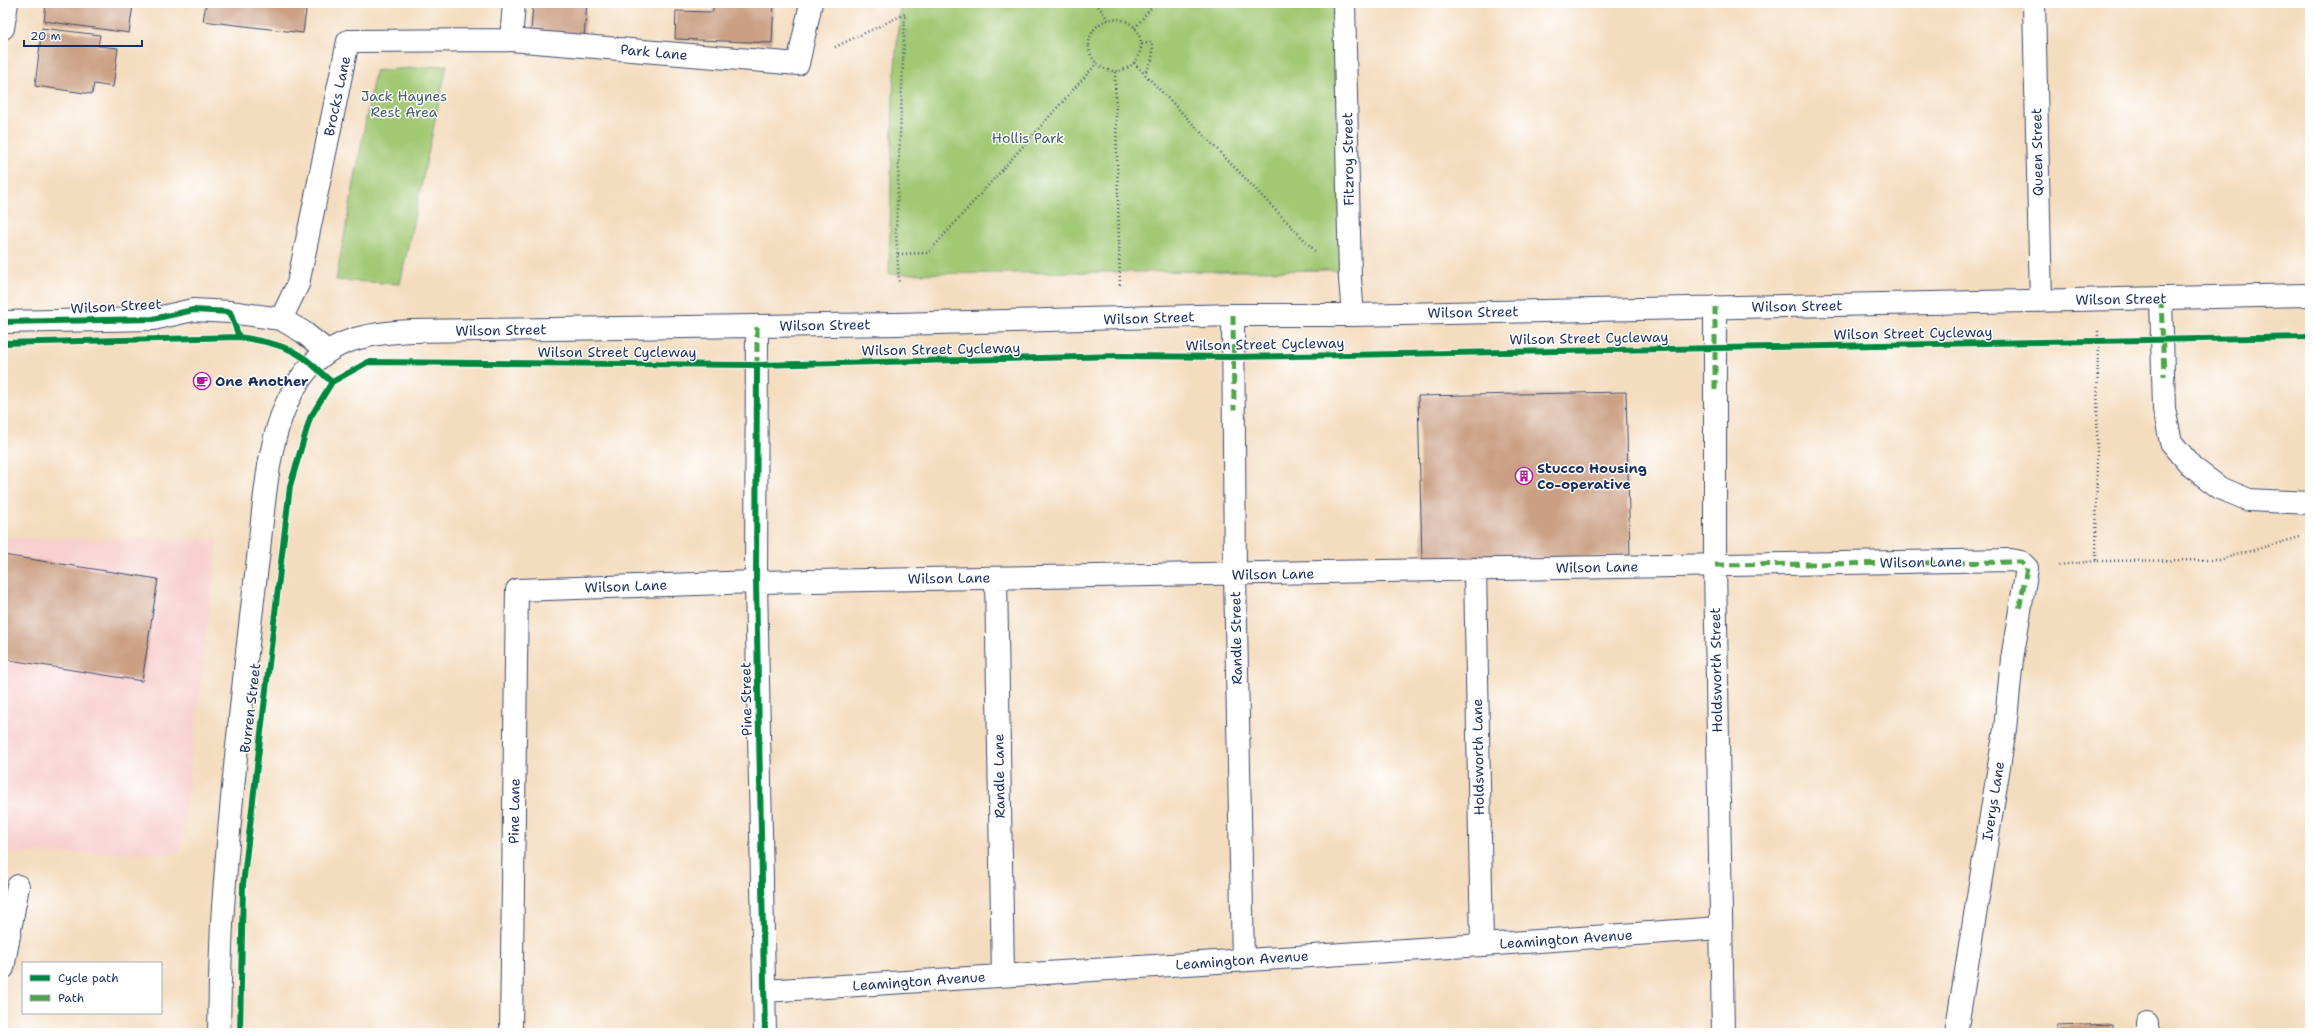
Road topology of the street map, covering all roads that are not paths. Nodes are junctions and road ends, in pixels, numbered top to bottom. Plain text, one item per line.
1 (7, 3) edge
2 (514, 3) edge
3 (811, 3) edge
4 (1344, 3) edge
5 (2034, 3) edge
6 (3, 28) edge
7 (510, 40) junction
8 (2310, 295) edge
9 (2161, 298) junction
10 (2041, 301) junction
11 (1715, 307) junction
12 (1233, 315) junction
13 (1353, 315) junction
14 (281, 319) junction
15 (3, 322) edge
16 (757, 326) junction
17 (326, 351) junction
18 (2310, 503) edge
19 (1715, 565) junction
20 (2027, 568) joint
21 (1475, 569) junction
22 (1235, 575) junction
23 (996, 578) junction
24 (756, 582) junction
25 (517, 590) joint
26 (18, 886) dead end
27 (1720, 928) junction
28 (1482, 946) junction
29 (1243, 960) junction
30 (3, 968) edge
31 (1003, 975) junction
32 (764, 991) junction
33 (219, 1033) edge
34 (511, 1033) edge
35 (765, 1033) edge
36 (1723, 1033) edge
37 (1956, 1033) edge

1 - 6 street
2 - 7 street
3 - 7 street, Park Lane
4 - 13 street, Fitzroy Street
5 - 10 street, Queen Street
7 - 14 street, Brocks Lane
8 - 9 street, Wilson Street
9 - 10 street, Wilson Street
9 - 18 street
10 - 11 street, Wilson Street
11 - 13 street, Wilson Street
11 - 19 street, Holdsworth Street
12 - 13 street, Wilson Street
12 - 16 street, Wilson Street
12 - 22 street, Randle Street
14 - 15 street, Wilson Street
14 - 17 street, Wilson Street
16 - 17 street, Wilson Street
16 - 24 street, Pine Street
17 - 33 street, Burren Street
19 - 20 street, Wilson Lane
19 - 21 street, Wilson Lane
19 - 27 street, Holdsworth Street
20 - 37 street, Iverys Lane
21 - 22 street, Wilson Lane
21 - 28 street, Holdsworth Lane
22 - 23 street, Wilson Lane
22 - 29 street, Randle Street
23 - 24 street, Wilson Lane
23 - 31 street, Randle Lane
24 - 25 street, Wilson Lane
24 - 32 street, Pine Street
25 - 34 street, Pine Lane
26 - 30 street
27 - 28 street, Leamington Avenue
27 - 36 street, Holdsworth Street
28 - 29 street, Leamington Avenue
29 - 31 street, Leamington Avenue
31 - 32 street, Leamington Avenue
32 - 35 street, Pine Street

